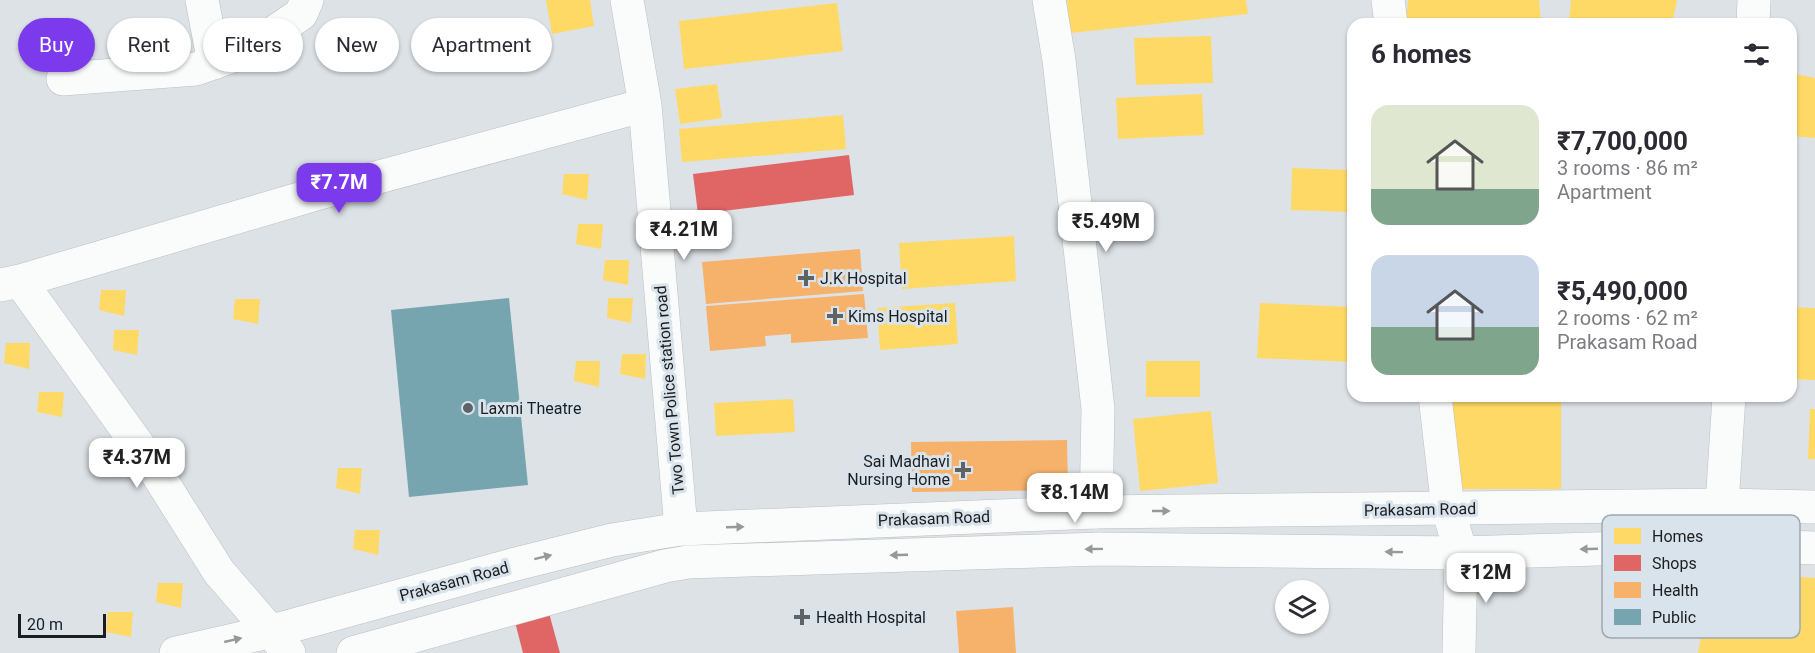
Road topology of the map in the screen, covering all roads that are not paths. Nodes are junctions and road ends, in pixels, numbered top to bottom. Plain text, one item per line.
1 (202, 0) edge
2 (307, 0) edge
3 (627, 0) edge
4 (1049, 0) edge
5 (1388, 0) edge
6 (1754, 0) edge
7 (205, 18) edge
8 (295, 18) edge
9 (1390, 18) edge
10 (1753, 18) edge
11 (203, 67) edge
12 (63, 79) dead end
13 (645, 105) junction
14 (10, 283) edge
15 (1436, 402) edge
16 (1729, 402) edge
17 (1722, 505) junction
18 (1815, 507) edge
19 (1448, 509) junction
20 (1096, 512) junction
21 (681, 529) junction
22 (1800, 547) edge
23 (1815, 548) edge
24 (1602, 549) edge
25 (1461, 553) junction
26 (279, 642) edge
27 (176, 653) edge
28 (352, 653) edge
29 (1459, 653) edge

1 - 7 main road
2 - 8 main road
3 - 13 main road, Two Town Police station road
4 - 20 main road
5 - 9 main road
6 - 10 main road
11 - 12 main road
13 - 14 main road
13 - 21 main road, Two Town Police station road
14 - 26 main road
15 - 19 main road
16 - 17 main road
17 - 18 main road, Prakasam Road
17 - 19 main road, Prakasam Road
20 -> 19 main road, Prakasam Road
19 - 25 main road
21 -> 20 main road, Prakasam Road
26 -> 21 main road, Prakasam Road
23 -> 22 main road
24 -> 25 main road
25 -> 28 main road
25 - 29 main road
27 -> 26 main road, Prakasam Road

